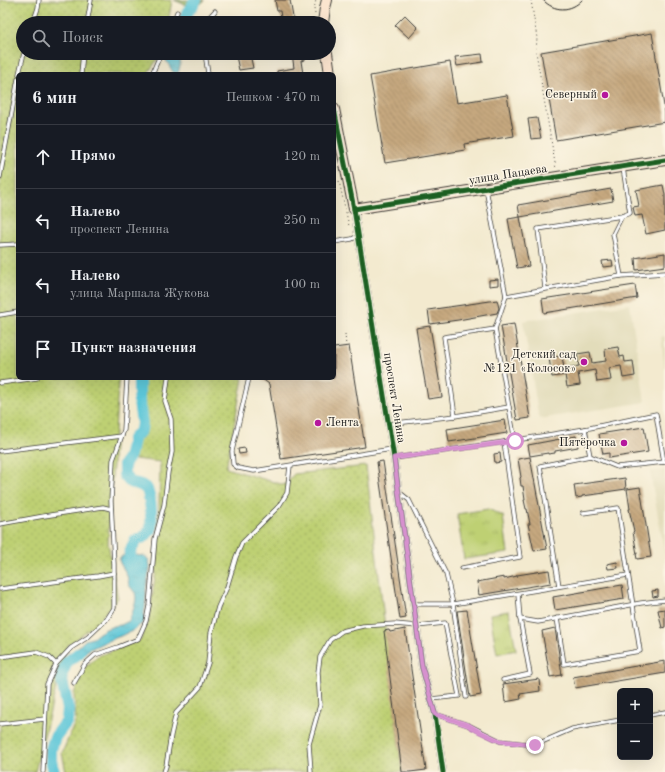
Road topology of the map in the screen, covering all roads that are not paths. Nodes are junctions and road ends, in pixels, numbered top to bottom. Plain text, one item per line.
1 (40, 0) edge
2 (91, 0) edge
3 (327, 0) edge
4 (215, 11) dead end
5 (177, 12) dead end
6 (35, 16) edge
7 (88, 16) edge
8 (176, 16) edge
9 (210, 16) edge
10 (324, 16) edge
11 (22, 60) edge
12 (83, 60) edge
13 (159, 60) edge
14 (206, 60) edge
15 (328, 60) edge
16 (19, 72) edge
17 (81, 72) edge
18 (153, 72) edge
19 (208, 72) edge
20 (330, 72) edge
21 (16, 90) edge
22 (336, 121) edge
23 (665, 160) edge
24 (622, 167) junction
25 (0, 176) edge
26 (486, 188) junction
27 (354, 209) junction
28 (622, 216) junction
29 (358, 236) junction
30 (336, 242) edge
31 (0, 244) edge
32 (16, 244) edge
33 (665, 273) edge
34 (621, 276) junction
35 (545, 288) junction
36 (506, 296) junction
37 (16, 312) edge
38 (0, 314) edge
39 (495, 329) junction
40 (22, 380) edge
41 (127, 380) edge
42 (168, 380) edge
43 (249, 380) edge
44 (0, 383) edge
45 (509, 407) junction
46 (455, 416) junction
47 (388, 424) junction
48 (585, 429) junction
49 (122, 436) junction
50 (515, 441) junction
51 (504, 442) junction
52 (392, 449) junction
53 (0, 451) edge
54 (590, 456) junction
55 (394, 458) junction
56 (665, 462) edge
57 (290, 466) junction
58 (398, 492) junction
59 (111, 508) junction
60 (583, 513) dead end
61 (0, 524) edge
62 (462, 568) dead end
63 (114, 573) junction
64 (628, 575) junction
65 (559, 586) junction
66 (0, 589) edge
67 (518, 594) junction
68 (665, 600) edge
69 (414, 604) junction
70 (453, 604) junction
71 (633, 604) junction
72 (520, 618) junction
73 (557, 618) junction
74 (417, 626) junction
75 (0, 657) edge
76 (56, 664) junction
77 (503, 680) dead end
78 (74, 683) dead end
79 (466, 697) dead end
80 (431, 699) junction
81 (665, 712) edge
82 (435, 714) junction
83 (653, 714) edge
84 (45, 719) junction
85 (617, 721) edge
86 (0, 724) edge
87 (43, 772) edge
88 (164, 772) edge
89 (312, 772) edge
90 (443, 772) edge

1 - 6 lane
2 - 7 lane
3 - 10 street
4 - 9 lane
5 - 8 lane
11 - 16 lane
12 - 17 lane
13 - 18 lane
14 - 19 lane
15 - 20 street
21 - 25 lane
22 - 27 street, проспект Ленина
23 - 24 street, улица Пацаева
24 - 26 street, улица Пацаева
24 - 28 lane
26 - 27 street, улица Пацаева
26 - 36 lane
27 - 29 street, проспект Ленина
28 - 34 lane
28 - 35 lane
29 - 30 lane
29 - 47 street, проспект Ленина
31 - 32 lane
33 - 34 lane
34 - 35 lane
35 - 36 lane
36 - 39 lane
37 - 38 lane
39 - 45 lane
39 - 46 lane
40 - 44 lane
41 - 49 lane
42 - 78 lane
43 - 57 lane
45 - 46 lane
45 - 50 lane
46 - 47 lane
47 - 52 street, проспект Ленина
48 - 50 lane
48 - 54 lane
48 - 56 lane
49 - 53 lane
49 - 59 lane
50 - 51 lane
51 - 55 lane
51 - 62 lane
52 - 55 street, проспект Ленина
52 - 57 lane
54 - 56 lane
54 - 65 lane
55 - 58 street, проспект Ленина
57 - 88 lane
58 - 69 street, проспект Ленина
58 - 70 lane
59 - 61 lane
59 - 63 lane
60 - 64 lane
63 - 66 lane
63 - 76 lane
64 - 65 lane
64 - 71 lane
65 - 67 lane
67 - 70 lane
67 - 72 lane
68 - 71 lane
69 - 70 lane
69 - 74 street, проспект Ленина
70 - 79 lane
71 - 73 lane
71 - 73 lane
72 - 73 lane
72 - 77 lane
74 - 80 street, проспект Ленина
74 - 80 lane
74 - 89 lane
75 - 76 lane
76 - 84 lane
80 - 82 street, проспект Ленина
81 - 83 lane
82 - 85 lane
82 - 90 street, проспект Ленина
84 - 86 lane
84 - 87 lane

